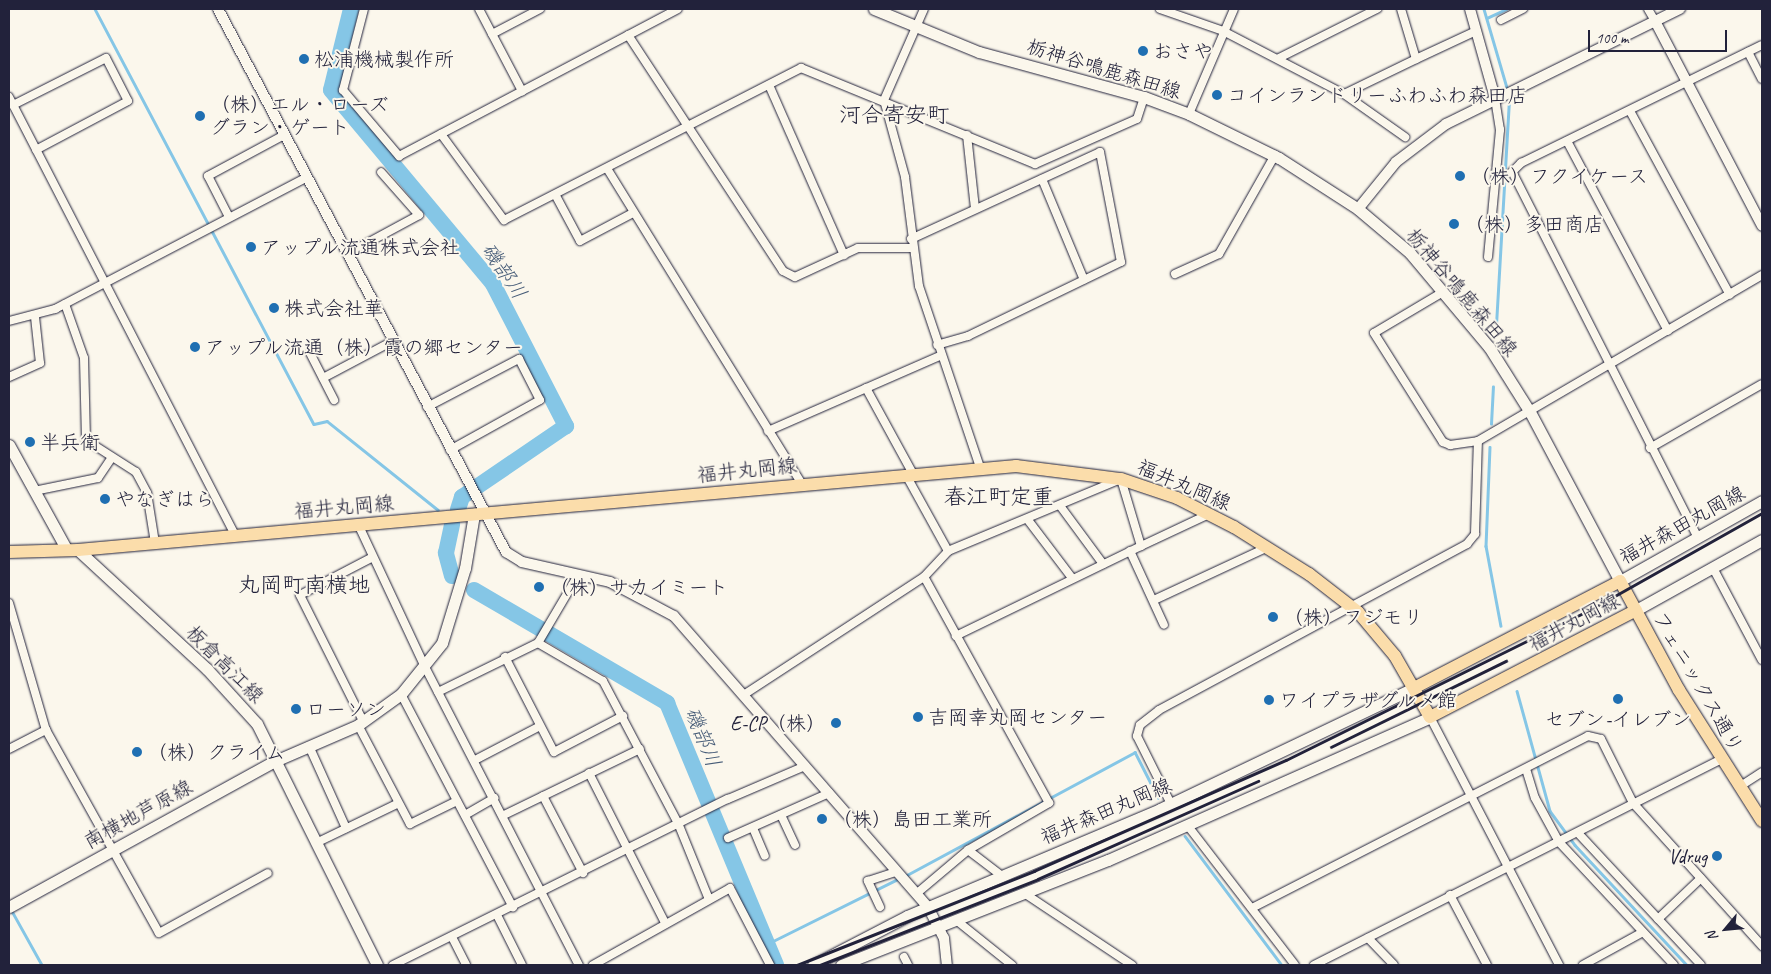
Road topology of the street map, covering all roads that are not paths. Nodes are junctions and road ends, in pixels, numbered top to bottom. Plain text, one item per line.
1 (218, 9) edge
2 (364, 9) edge
3 (478, 9) edge
4 (540, 9) edge
5 (678, 9) edge
6 (874, 9) edge
7 (924, 9) edge
8 (1163, 9) edge
9 (1234, 9) edge
10 (1377, 9) edge
11 (1401, 9) edge
12 (1470, 9) edge
13 (1522, 9) edge
14 (1648, 9) edge
15 (1680, 9) edge
16 (1501, 20) dead end
17 (1655, 21) junction
18 (916, 28) junction
19 (1223, 31) junction
20 (1476, 31) junction
21 (492, 34) junction
22 (628, 35) junction
23 (1762, 45) edge
24 (1748, 52) junction
25 (1279, 58) junction
26 (1416, 59) junction
27 (1762, 79) edge
28 (1686, 82) junction
29 (769, 85) junction
30 (522, 91) junction
31 (1344, 94) junction
32 (9, 97) edge
33 (1144, 97) junction
34 (1499, 97) junction
35 (884, 100) junction
36 (13, 105) junction
37 (1630, 111) junction
38 (1188, 114) junction
39 (690, 127) junction
40 (441, 134) junction
41 (284, 135) junction
42 (967, 135) junction
43 (1405, 137) dead end
44 (1567, 141) junction
45 (36, 150) junction
46 (1275, 155) junction
47 (608, 170) junction
48 (381, 172) dead end
49 (306, 178) junction
50 (1042, 179) junction
51 (556, 196) junction
52 (975, 209) junction
53 (1358, 209) junction
54 (631, 214) junction
55 (229, 217) junction
56 (1762, 226) edge
57 (911, 239) junction
58 (911, 248) junction
59 (347, 254) junction
60 (844, 255) junction
61 (1488, 257) dead end
62 (1174, 274) dead end
63 (1762, 275) edge
64 (1084, 280) junction
65 (104, 284) junction
66 (1443, 292) junction
67 (1730, 295) junction
68 (65, 304) junction
69 (35, 317) junction
70 (9, 321) edge
71 (1668, 331) junction
72 (392, 341) junction
73 (937, 345) junction
74 (310, 354) dead end
75 (940, 356) junction
76 (1610, 364) junction
77 (9, 377) edge
78 (323, 378) junction
79 (1762, 384) edge
80 (866, 388) junction
81 (334, 400) dead end
82 (427, 407) junction
83 (1530, 412) junction
84 (768, 431) junction
85 (1478, 441) junction
86 (9, 445) edge
87 (1650, 448) junction
88 (450, 450) junction
89 (112, 457) junction
90 (980, 467) junction
91 (909, 475) junction
92 (1121, 479) junction
93 (801, 483) junction
94 (34, 491) junction
95 (1762, 501) edge
96 (1061, 507) junction
97 (479, 513) junction
98 (1210, 514) junction
99 (1028, 520) junction
100 (358, 524) junction
101 (236, 536) junction
102 (1698, 538) junction
103 (1762, 540) edge
104 (155, 543) junction
105 (1141, 546) junction
106 (1266, 548) junction
107 (72, 550) junction
108 (948, 551) junction
109 (1130, 551) junction
110 (9, 552) edge
111 (373, 557) junction
112 (1103, 564) junction
113 (1713, 568) junction
114 (578, 575) junction
115 (924, 577) junction
116 (1072, 578) junction
117 (1620, 581) junction
118 (1154, 600) junction
119 (9, 603) edge
120 (1352, 606) junction
121 (1636, 610) junction
122 (1164, 625) dead end
123 (956, 636) junction
124 (539, 640) junction
125 (504, 657) junction
126 (1762, 659) edge
127 (424, 665) junction
128 (1414, 688) junction
129 (438, 692) junction
130 (402, 694) junction
131 (745, 694) junction
132 (623, 716) junction
133 (1430, 717) junction
134 (360, 723) junction
135 (540, 726) junction
136 (46, 730) junction
137 (309, 746) junction
138 (9, 749) edge
139 (640, 749) junction
140 (1721, 759) junction
141 (475, 760) junction
142 (275, 761) junction
143 (805, 766) junction
144 (1526, 769) junction
145 (1762, 772) edge
146 (589, 773) junction
147 (1738, 788) junction
148 (829, 793) junction
149 (543, 796) junction
150 (1471, 797) junction
151 (495, 798) junction
152 (457, 800) junction
153 (1634, 803) junction
154 (398, 804) junction
155 (1171, 804) junction
156 (465, 815) junction
157 (504, 815) junction
158 (781, 815) junction
159 (1762, 821) edge
160 (678, 823) junction
161 (1188, 826) junction
162 (346, 828) junction
163 (753, 828) junction
164 (1578, 833) junction
165 (728, 838) dead end
166 (316, 842) junction
167 (1559, 842) junction
168 (795, 845) dead end
169 (113, 849) junction
170 (968, 850) junction
171 (629, 851) junction
172 (765, 856) dead end
173 (1506, 866) junction
174 (268, 872) dead end
175 (896, 872) junction
176 (583, 873) junction
177 (1002, 876) junction
178 (1701, 878) junction
179 (544, 892) junction
180 (1024, 893) junction
181 (916, 894) junction
182 (1450, 896) junction
183 (708, 897) junction
184 (9, 907) edge
185 (513, 907) junction
186 (880, 907) dead end
187 (928, 907) junction
188 (1252, 908) junction
189 (497, 915) junction
190 (1658, 919) junction
191 (956, 920) junction
192 (664, 921) junction
193 (939, 926) junction
194 (1643, 932) junction
195 (452, 937) junction
196 (1368, 938) junction
197 (1762, 946) edge
198 (904, 957) dead end
199 (377, 965) edge
200 (393, 965) edge
201 (466, 965) edge
202 (522, 965) edge
203 (578, 965) edge
204 (593, 965) edge
205 (770, 965) edge
206 (812, 965) edge
207 (841, 965) edge
208 (908, 965) edge
209 (947, 965) edge
210 (1012, 965) edge
211 (1132, 965) edge
212 (1295, 965) edge
213 (1314, 965) edge
214 (1394, 965) edge
215 (1487, 965) edge
216 (1559, 965) edge
217 (1583, 965) edge
218 (1674, 965) edge
219 (1701, 965) edge

1 - 41 street
2 - 40 street
3 - 21 street
4 - 21 street
5 - 22 street
6 - 18 main road, 栃神谷鳴鹿森田線
7 - 18 street
8 - 19 street
9 - 19 street
10 - 25 street
11 - 26 street
12 - 20 street
13 - 16 street
14 - 17 street
15 - 17 street
17 - 28 street
17 - 34 street
18 - 33 main road, 栃神谷鳴鹿森田線
18 - 35 street
19 - 25 street
19 - 38 street
20 - 26 street
20 - 34 street
21 - 30 street
22 - 30 street
22 - 39 street
23 - 24 street
24 - 27 street
24 - 28 street
25 - 31 street
26 - 31 street
28 - 37 street
28 - 56 street
29 - 35 street
29 - 39 street
29 - 60 street
30 - 40 street
31 - 43 street
32 - 36 street
33 - 38 main road, 栃神谷鳴鹿森田線
33 - 42 street
34 - 53 street
34 - 61 street
35 - 42 street
35 - 57 street
36 - 45 street
36 - 45 street
37 - 44 street
37 - 67 street
38 - 46 main road, 栃神谷鳴鹿森田線
39 - 47 street
39 - 60 street
40 - 51 street
41 - 49 street
41 - 55 street
42 - 52 street
44 - 71 street
44 - 76 street
45 - 65 street
46 - 53 main road, 栃神谷鳴鹿森田線
46 - 62 street
47 - 51 street
47 - 54 street
48 - 59 street
49 - 55 street
49 - 59 street
50 - 52 street
50 - 64 street
50 - 64 street
51 - 54 street
52 - 57 street
53 - 66 main road, 栃神谷鳴鹿森田線
54 - 84 street
55 - 65 street
57 - 58 street
58 - 60 street
58 - 73 street
59 - 72 street
63 - 67 street
64 - 73 street
65 - 68 street
65 - 101 street
66 - 83 main road, 栃神谷鳴鹿森田線
66 - 85 street
67 - 71 street
68 - 69 street
68 - 89 street
69 - 70 street
69 - 77 street
71 - 76 street
72 - 78 street
72 - 82 street
73 - 75 street
74 - 78 street
75 - 80 street
75 - 90 street
76 - 83 street
76 - 87 street
78 - 81 street
79 - 87 street
80 - 84 street
80 - 91 street
82 - 88 street
82 - 88 street
83 - 85 street
83 - 117 main road, 栃神谷鳴鹿森田線
84 - 93 street
85 - 120 street
86 - 94 main road, 板倉高江線
87 - 102 street
88 - 97 street
89 - 94 street
89 - 104 street
90 - 91 main road, 福井丸岡線
90 - 92 main road, 福井丸岡線
91 - 93 main road, 福井丸岡線
91 - 108 street
92 - 96 street
92 - 98 main road, 福井丸岡線
92 - 105 street
93 - 97 main road, 福井丸岡線
94 - 107 main road, 板倉高江線
95 - 102 main road, 福井森田丸岡線
96 - 99 street
96 - 112 street
97 - 100 main road, 福井丸岡線
97 - 114 street
97 - 127 main road, 南横地芦原線
98 - 105 street
98 - 106 main road, 福井丸岡線
99 - 108 street
99 - 116 street
100 - 101 main road, 福井丸岡線
100 - 111 street
101 - 104 main road, 福井丸岡線
102 - 117 main road, 福井森田丸岡線
103 - 113 main road
104 - 107 main road, 福井丸岡線
105 - 109 street
106 - 118 street
106 - 120 main road, 福井丸岡線
107 - 110 main road, 福井丸岡線
107 - 142 main road, 板倉高江線
108 - 115 street
109 - 112 street
109 - 118 street
111 - 127 street
111 - 134 street
112 - 116 street
113 - 121 main road
113 - 126 street
114 - 124 street
114 - 131 street
115 - 123 street
115 - 131 street
116 - 123 street
117 - 121 main road, 福井丸岡線
117 - 128 main road, 福井丸岡線
118 - 122 street
119 - 136 street
120 - 128 main road, 福井丸岡線
120 - 155 street
121 - 133 main road, 福井丸岡線
121 - 140 main road, フェニックス通り
123 - 170 street
124 - 125 street
124 - 132 street
125 - 129 street
125 - 135 street
127 - 129 street
127 - 130 main road, 南横地芦原線
128 - 133 main road, 福井丸岡線
128 - 155 main road, 福井森田丸岡線
129 - 141 street
130 - 134 main road, 南横地芦原線
130 - 152 street
131 - 143 street
132 - 135 street
132 - 139 street
133 - 150 street
133 - 161 main road
134 - 137 main road, 南横地芦原線
134 - 154 street
135 - 141 street
136 - 138 street
136 - 169 street
137 - 142 main road, 南横地芦原線
137 - 162 street
139 - 146 street
139 - 160 street
140 - 147 main road, フェニックス通り
140 - 153 street
141 - 151 street
142 - 166 main road, 板倉高江線
142 - 169 main road, 南横地芦原線
143 - 148 street
143 - 160 street
144 - 150 street
144 - 153 street
144 - 167 street
145 - 147 street
146 - 149 street
146 - 171 street
147 - 159 main road, フェニックス通り
148 - 158 street
148 - 175 street
149 - 157 street
149 - 176 street
150 - 173 street
150 - 188 street
151 - 156 street
151 - 157 street
152 - 154 street
152 - 156 street
153 - 164 street
153 - 178 street
154 - 162 street
155 - 177 main road, 福井森田丸岡線
156 - 185 street
157 - 179 street
158 - 163 street
158 - 168 street
160 - 171 street
160 - 183 street
161 - 180 main road
161 - 188 street
162 - 166 street
163 - 165 street
163 - 172 street
164 - 167 street
164 - 190 street
166 - 199 main road, 板倉高江線
167 - 173 street
167 - 194 street
169 - 174 street
169 - 184 main road, 南横地芦原線
170 - 177 street
170 - 181 street
171 - 176 street
171 - 192 street
173 - 182 street
173 - 216 street
175 - 181 street
175 - 186 street
176 - 179 street
177 - 187 main road, 福井森田丸岡線
178 - 190 street
178 - 197 street
179 - 185 street
179 - 203 street
180 - 191 main road
180 - 211 street
181 - 187 street
182 - 196 street
182 - 215 street
183 - 192 street
183 - 205 street
185 - 189 street
187 - 193 street
187 - 206 main road, 福井森田丸岡線
188 - 212 street
189 - 195 street
189 - 202 street
190 - 219 street
191 - 193 main road
191 - 210 street
192 - 204 street
193 - 207 main road
193 - 209 street
194 - 217 street
194 - 218 street
195 - 200 street
195 - 201 street
196 - 213 street
196 - 214 street
198 - 208 street

